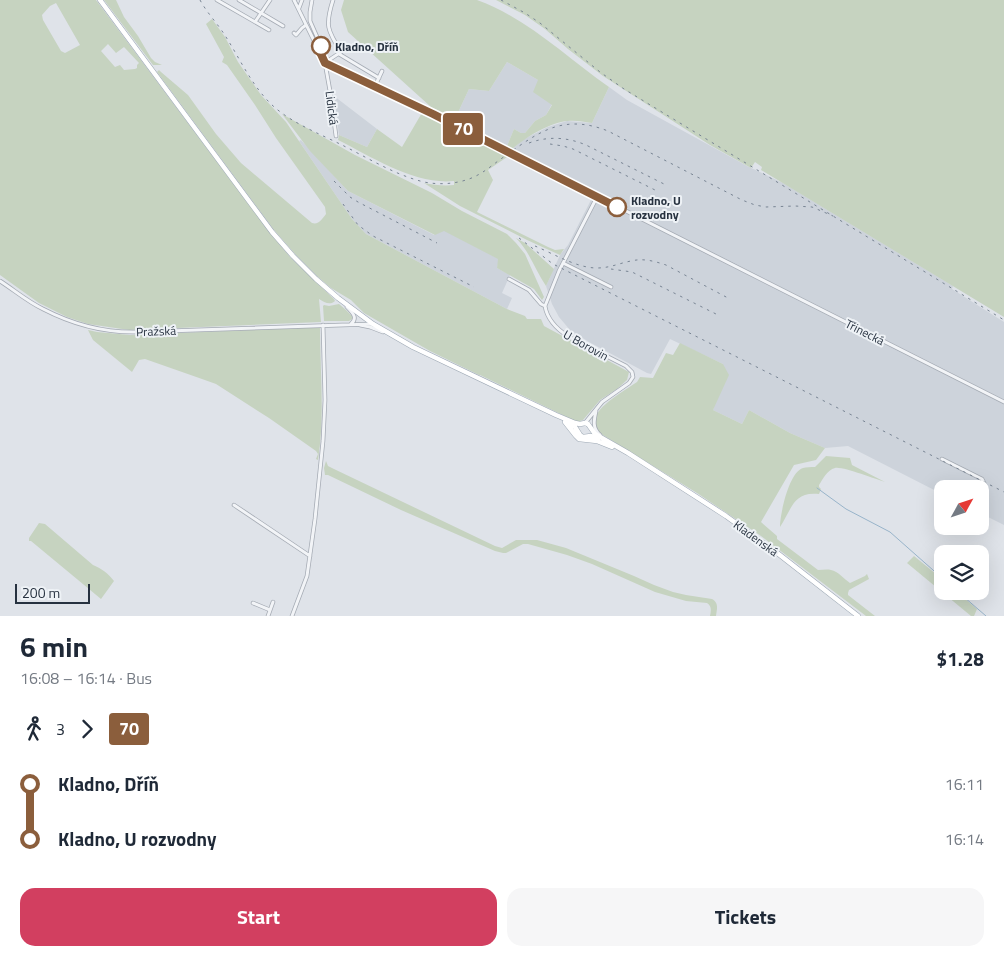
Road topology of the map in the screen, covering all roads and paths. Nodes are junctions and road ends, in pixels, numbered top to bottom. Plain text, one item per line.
1 (100, 0) edge
2 (217, 0) edge
3 (239, 0) edge
4 (270, 0) edge
5 (294, 0) edge
6 (302, 0) edge
7 (312, 0) edge
8 (333, 0) edge
9 (298, 9) junction
10 (261, 13) junction
11 (255, 22) junction
12 (306, 25) junction
13 (283, 26) dead end
14 (269, 30) dead end
15 (294, 33) dead end
16 (350, 46) dead end
17 (320, 52) junction
18 (340, 53) junction
19 (325, 63) junction
20 (382, 71) dead end
21 (379, 78) junction
22 (375, 86) junction
23 (336, 136) dead end
24 (597, 197) junction
25 (563, 263) junction
26 (509, 279) dead end
27 (0, 281) edge
28 (610, 287) dead end
29 (330, 290) junction
30 (338, 298) junction
31 (544, 306) junction
32 (358, 312) junction
33 (353, 324) junction
34 (373, 324) junction
35 (323, 325) junction
36 (389, 330) junction
37 (400, 340) junction
38 (428, 354) junction
39 (1004, 402) edge
40 (597, 408) junction
41 (556, 415) junction
42 (582, 424) junction
43 (590, 428) junction
44 (577, 430) junction
45 (587, 436) junction
46 (614, 447) junction
47 (942, 458) dead end
48 (982, 480) edge
49 (234, 505) dead end
50 (310, 556) junction
51 (273, 602) dead end
52 (253, 603) dead end
53 (270, 610) junction
54 (268, 616) edge
55 (292, 616) edge
56 (858, 616) edge

1 - 29 main road
2 - 11 street
3 - 10 street
4 - 10 street
5 - 9 street, Lidická
6 - 9 street
7 - 17 street, Lidická
8 - 18 street
9 - 12 street, Lidická
10 - 11 street
10 - 13 street
11 - 14 street
12 - 15 street
12 - 17 street, Lidická
16 - 18 street
17 - 19 street, Lidická
18 - 19 street
18 - 21 street
19 - 22 street, Třinecká
19 - 23 street, Lidická
20 - 21 street
21 - 22 street
22 - 24 street, Třinecká, bridge
24 - 25 street
24 - 39 street, Třinecká
25 - 28 street
25 - 31 street
26 - 31 street, U Borovin
27 - 35 street, Pražská
29 - 30 main road
29 - 32 main road
30 - 32 main road
30 - 33 street
31 - 40 street, U Borovin
32 - 33 street
32 - 34 main road
32 - 36 main road
33 - 34 street
33 - 35 street, Pražská
33 - 37 street
34 - 36 street
34 - 37 main road
35 - 50 street
36 - 38 main road
37 - 38 main road
38 - 41 main road
40 - 42 street
40 - 43 street
40 - 46 street
41 - 42 main road
41 - 44 main road
41 - 46 main road
42 - 43 main road
42 - 44 main road
43 - 45 main road
43 - 46 main road
44 - 45 main road
45 - 46 main road
46 - 56 main road, Kladenská
47 - 48 street
49 - 50 street
50 - 55 street
51 - 53 street
52 - 53 street
53 - 54 street

